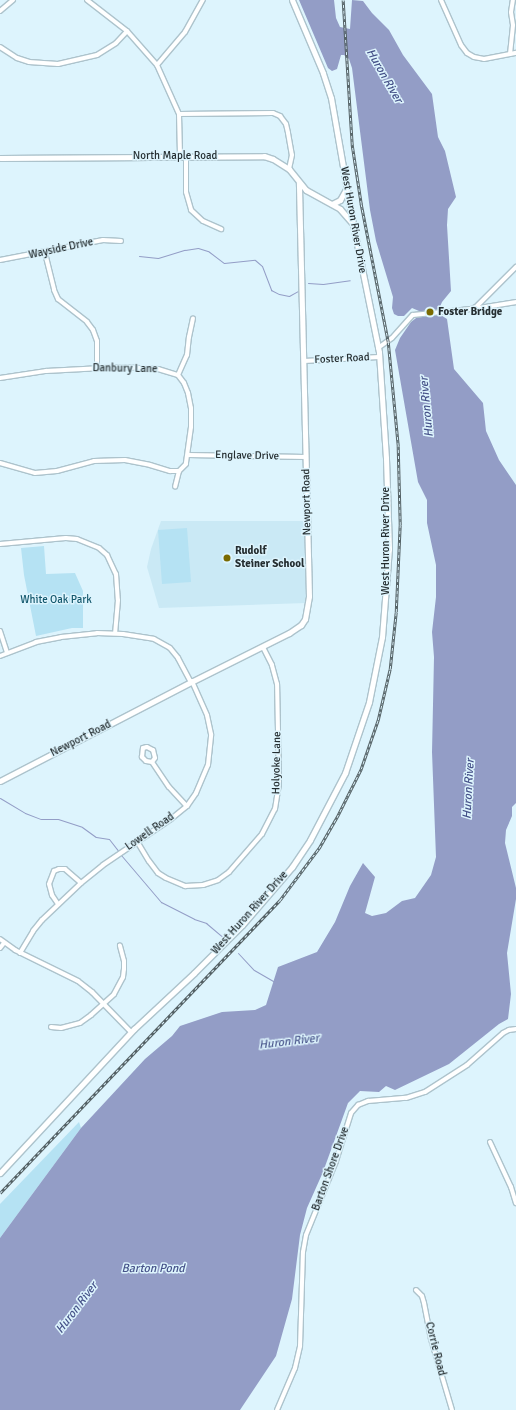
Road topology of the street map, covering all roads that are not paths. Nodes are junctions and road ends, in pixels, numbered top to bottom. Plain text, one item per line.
1 (13, 0) edge
2 (87, 0) edge
3 (203, 0) edge
4 (292, 0) edge
5 (441, 0) edge
6 (513, 0) edge
7 (0, 11) edge
8 (513, 25) junction
9 (516, 30) edge
10 (127, 31) junction
11 (0, 47) edge
12 (516, 53) edge
13 (510, 54) junction
14 (157, 66) junction
15 (179, 114) junction
16 (180, 155) junction
17 (186, 156) junction
18 (0, 158) edge
19 (289, 169) junction
20 (299, 183) junction
21 (347, 185) junction
22 (332, 204) junction
23 (353, 224) junction
24 (221, 229) dead end
25 (121, 241) dead end
26 (45, 252) junction
27 (0, 260) edge
28 (516, 267) edge
29 (516, 302) edge
30 (471, 309) junction
31 (193, 318) dead end
32 (378, 348) junction
33 (379, 357) junction
34 (304, 361) junction
35 (97, 368) junction
36 (178, 375) junction
37 (0, 378) edge
38 (188, 455) junction
39 (306, 457) junction
40 (0, 463) edge
41 (179, 471) junction
42 (176, 488) dead end
43 (0, 544) edge
44 (0, 631) edge
45 (115, 633) junction
46 (263, 647) junction
47 (7, 652) junction
48 (0, 656) edge
49 (191, 682) junction
50 (152, 762) dead end
51 (0, 781) edge
52 (187, 806) junction
53 (138, 843) junction
54 (81, 883) junction
55 (58, 904) junction
56 (0, 939) edge
57 (4, 943) junction
58 (120, 946) dead end
59 (0, 948) edge
60 (20, 953) junction
61 (103, 1003) junction
62 (51, 1027) dead end
63 (516, 1029) edge
64 (131, 1032) junction
65 (490, 1142) dead end
66 (0, 1173) edge
67 (516, 1203) edge
68 (416, 1290) dead end
69 (277, 1410) edge
70 (452, 1410) edge

1 - 7 street
2 - 10 street
3 - 14 street
4 - 21 street, West Huron River Drive
5 - 13 street
6 - 8 street
8 - 9 street
8 - 13 street
10 - 11 street
10 - 14 street
12 - 13 street
14 - 15 street
15 - 16 street
15 - 19 street
16 - 17 street, North Maple Road
16 - 18 street, North Maple Road
17 - 19 street, North Maple Road
17 - 24 street
19 - 20 street, North Maple Road
20 - 22 street, North Maple Road
20 - 34 street, Newport Road
21 - 22 street
21 - 23 street, West Huron River Drive
22 - 23 street, North Maple Road
23 - 32 street, West Huron River Drive
25 - 26 street, Wayside Drive
26 - 27 street, Wayside Drive
26 - 35 street
28 - 30 street
29 - 30 street
30 - 32 street
31 - 36 street
32 - 33 street, West Huron River Drive
33 - 34 street, Foster Road
33 - 64 street, West Huron River Drive
34 - 39 street, Newport Road
35 - 36 street, Danbury Lane
35 - 37 street, Danbury Lane
36 - 38 street
38 - 39 street, Englave Drive
38 - 41 street
39 - 46 street, Newport Road
40 - 41 street
41 - 42 street
43 - 45 street
44 - 47 street
45 - 47 street, Lowell Road
45 - 49 street, Lowell Road
46 - 49 street, Newport Road
46 - 53 street, Holyoke Lane
47 - 48 street, Lowell Road
49 - 51 street, Newport Road
49 - 52 street, Lowell Road
50 - 52 street
52 - 53 street, Lowell Road
53 - 54 street, Lowell Road
54 - 55 street, Lowell Road
54 - 55 street
55 - 60 street, Lowell Road
56 - 57 street
57 - 59 street
57 - 60 street
58 - 61 street
60 - 61 street
61 - 62 street
61 - 64 street
63 - 69 street, Barton Shore Drive
64 - 66 street, West Huron River Drive
65 - 67 street
68 - 70 street, Corrie Road

